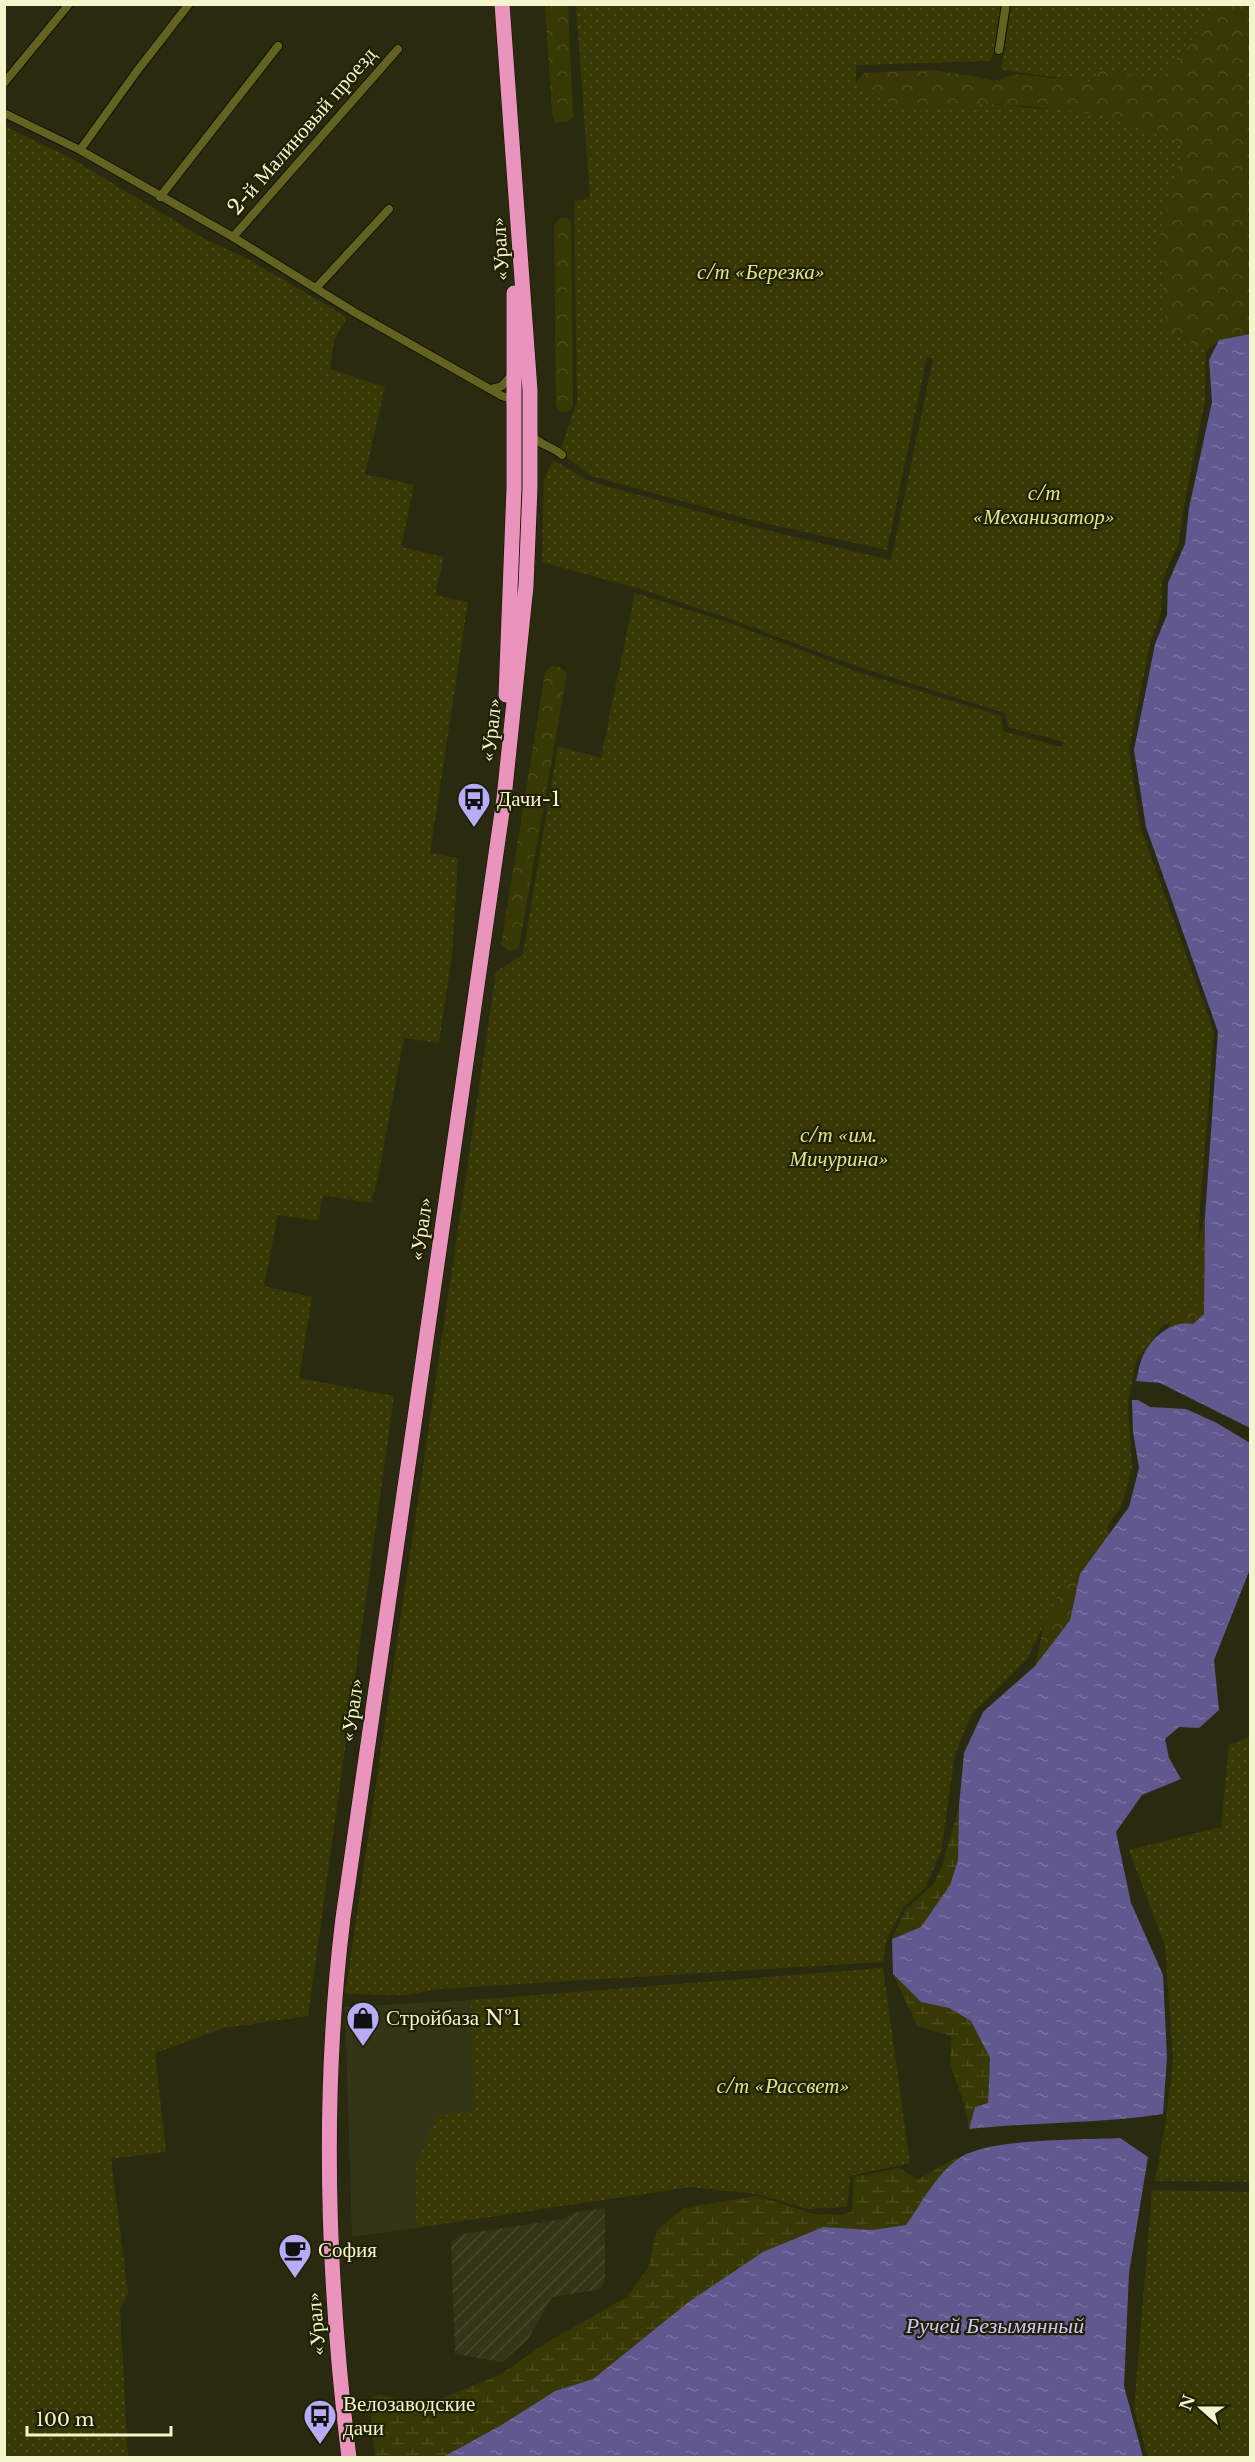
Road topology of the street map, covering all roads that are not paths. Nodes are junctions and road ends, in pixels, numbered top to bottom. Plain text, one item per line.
1 (69, 4) edge
2 (189, 4) edge
3 (492, 4) edge
4 (502, 4) edge
5 (1006, 4) edge
6 (278, 46) dead end
7 (398, 49) dead end
8 (999, 50) dead end
9 (4, 83) edge
10 (5, 112) edge
11 (80, 150) junction
12 (160, 197) junction
13 (389, 209) dead end
14 (233, 237) junction
15 (316, 288) junction
16 (515, 363) junction
17 (494, 391) junction
18 (523, 401) junction
19 (515, 424) junction
20 (530, 432) junction
21 (545, 444) junction
22 (562, 455) dead end
23 (530, 459) junction
24 (339, 2457) edge
25 (349, 2457) edge

1 - 9 street
2 - 11 street
3 - 16 highway, «Урал»
4 - 18 highway, «Урал»
5 - 8 street
6 - 12 street
7 - 14 street, 2-й Малиновый проезд
10 - 11 street
11 - 12 street
12 - 14 street
13 - 15 street
14 - 15 street
15 - 17 street
16 - 17 street
16 - 18 highway, «Урал»
17 - 18 street
17 - 19 street
18 - 19 highway, «Урал»
18 - 20 highway, «Урал»
19 - 24 highway, «Урал»
20 - 21 street
20 - 23 highway, «Урал»
21 - 22 street
21 - 23 street
23 - 25 highway, «Урал»

